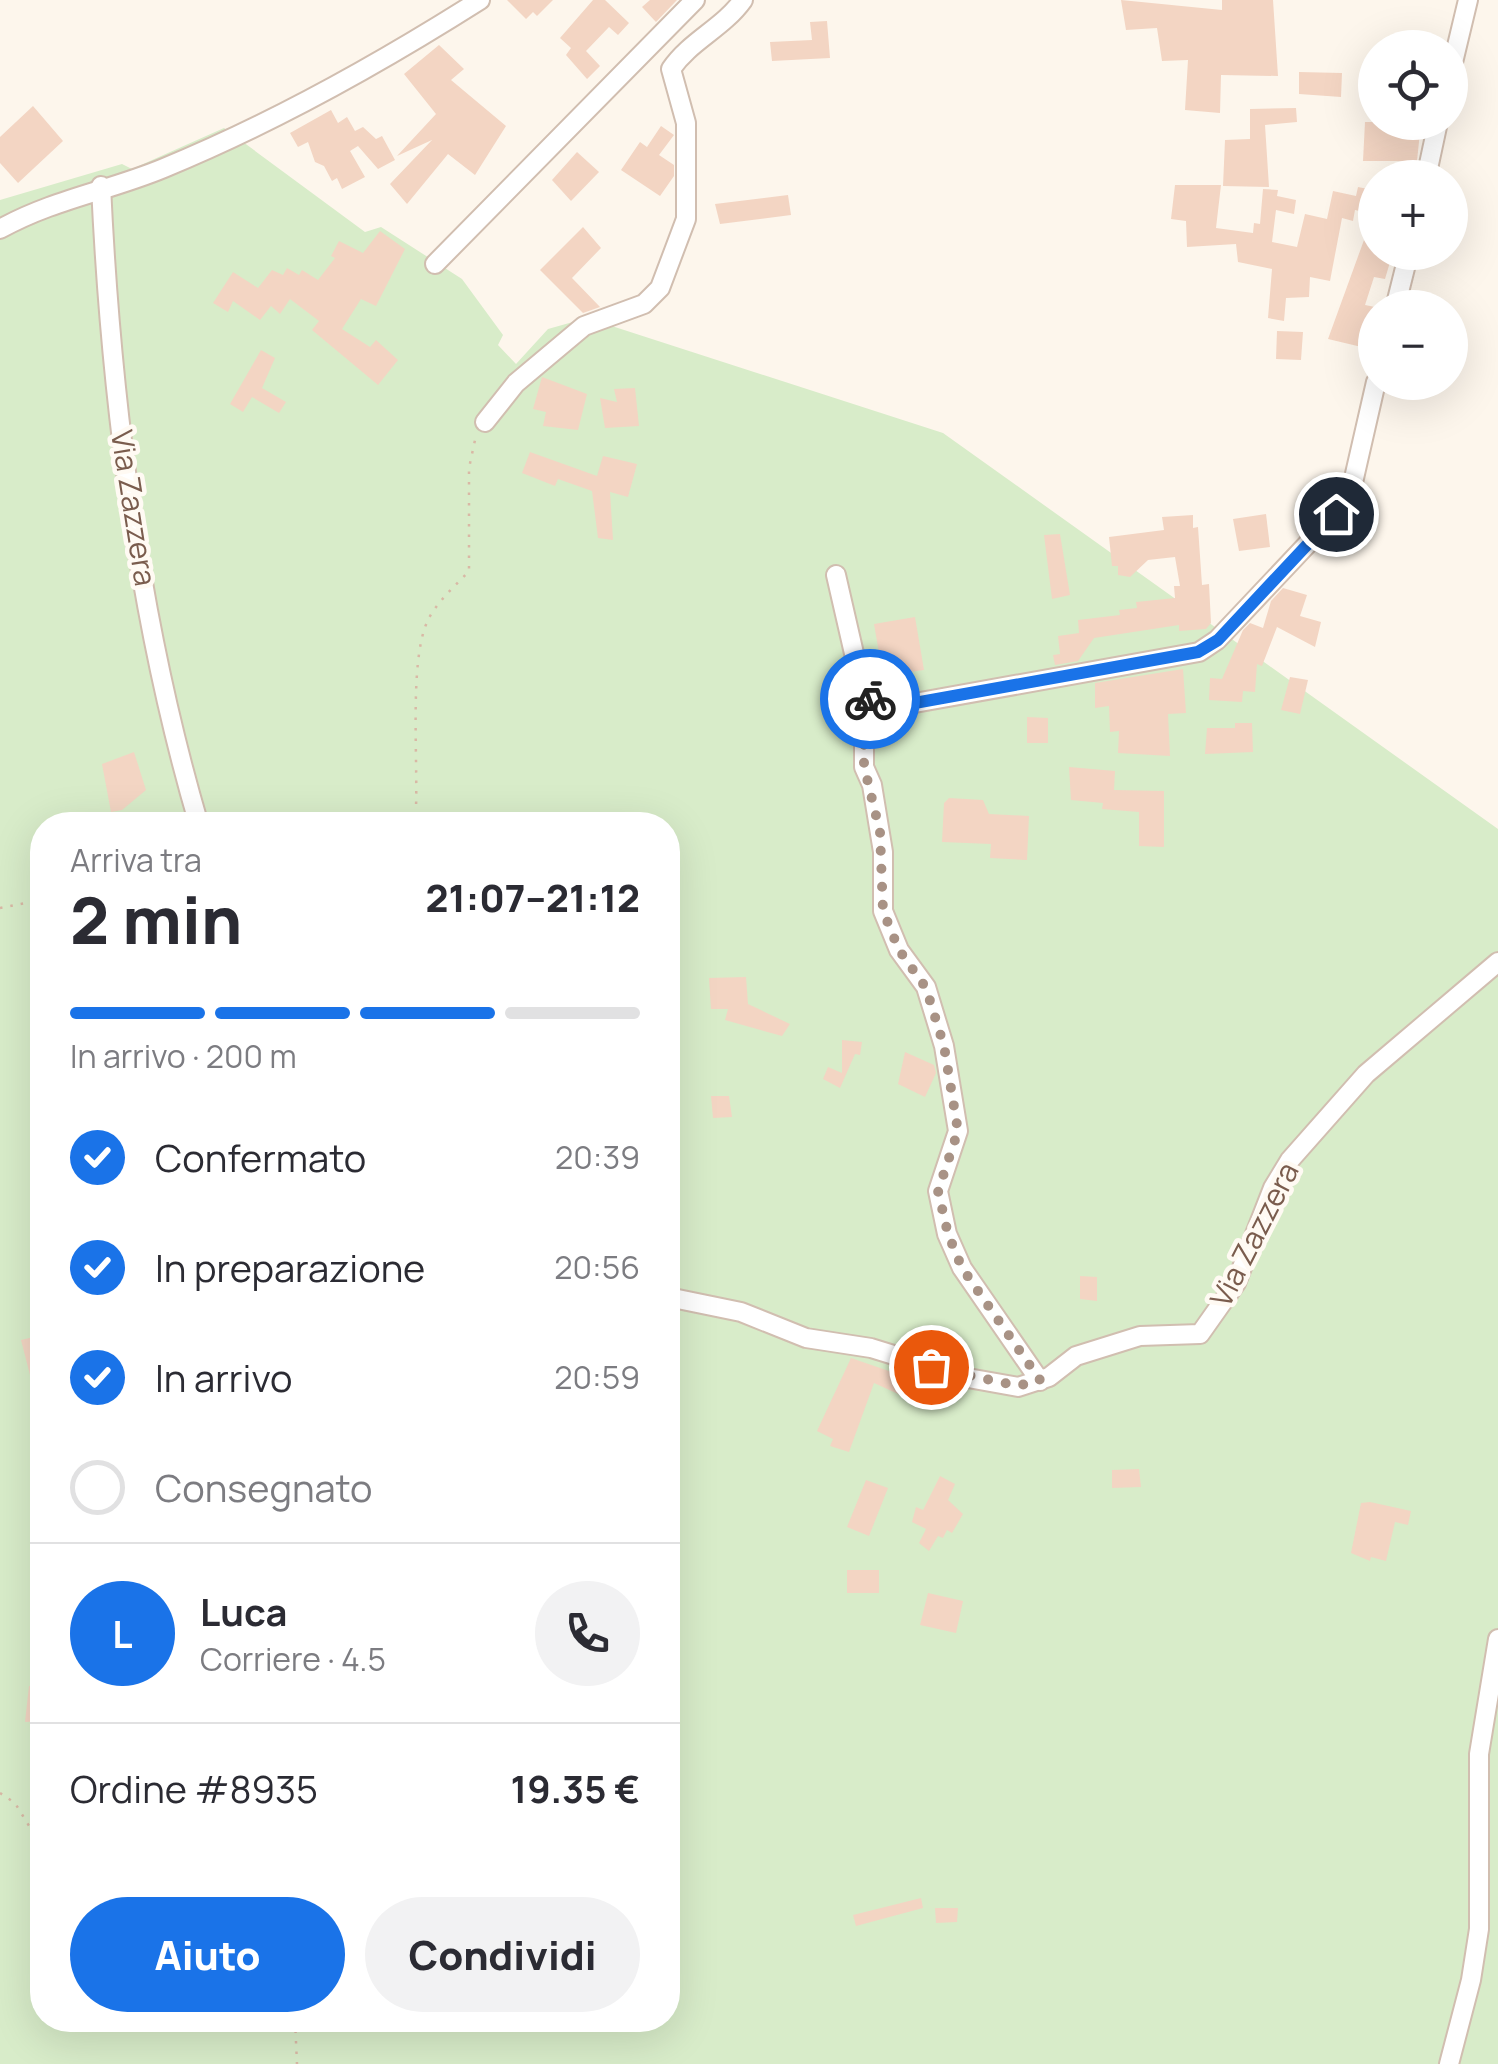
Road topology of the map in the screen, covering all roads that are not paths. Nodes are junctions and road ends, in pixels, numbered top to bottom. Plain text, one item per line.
1 (480, 0) edge
2 (695, 0) edge
3 (744, 0) edge
4 (1468, 0) edge
5 (1461, 30) edge
6 (101, 186) junction
7 (0, 230) edge
8 (435, 264) dead end
9 (1372, 400) edge
10 (486, 422) road end
11 (836, 575) dead end
12 (864, 697) junction
13 (196, 812) edge
14 (1498, 962) edge
15 (680, 1299) edge
16 (1040, 1380) junction
17 (1498, 1639) edge
18 (1449, 2064) edge

1 - 6 street
2 - 8 street
3 - 10 street
4 - 5 street
6 - 7 street
6 - 13 street, Via Zazzera
9 - 12 street
11 - 12 street
12 - 16 street
14 - 16 street, Via Zazzera
15 - 16 street, Via Zazzera
17 - 18 street

